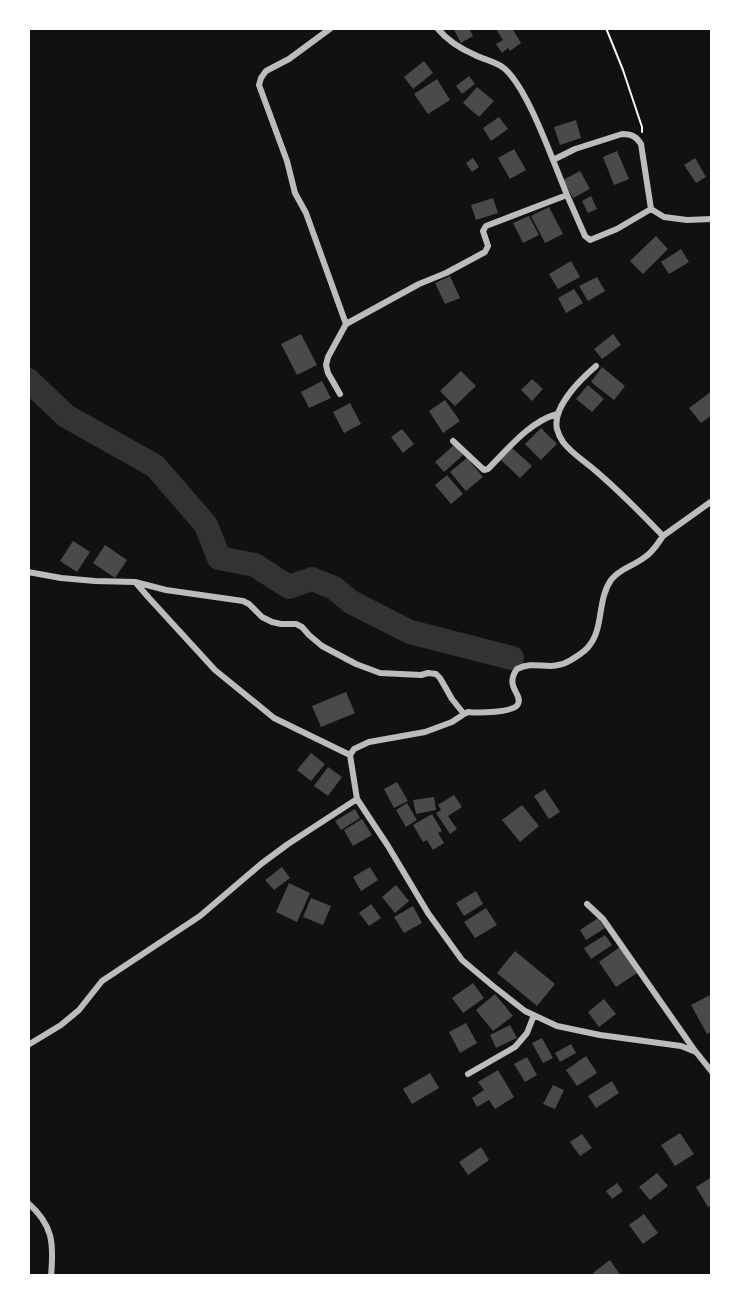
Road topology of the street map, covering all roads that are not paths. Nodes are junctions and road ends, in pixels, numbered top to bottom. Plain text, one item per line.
1 (331, 28) edge
2 (437, 28) edge
3 (553, 160) junction
4 (567, 195) junction
5 (651, 209) junction
6 (711, 219) edge
7 (346, 324) junction
8 (597, 366) dead end
9 (340, 394) dead end
10 (557, 414) junction
11 (453, 441) dead end
12 (711, 501) edge
13 (663, 536) junction
14 (28, 572) edge
15 (135, 582) junction
16 (464, 714) junction
17 (350, 755) junction
18 (357, 799) junction
19 (587, 904) dead end
20 (534, 1015) junction
21 (28, 1045) edge
22 (696, 1052) junction
23 (711, 1072) edge
24 (468, 1074) dead end
25 (28, 1203) edge
26 (35, 1208) junction
27 (28, 1214) edge
28 (51, 1275) edge

1 - 7 street
2 - 3 street
3 - 4 street
3 - 5 street
4 - 5 street
4 - 7 street
5 - 6 street
7 - 9 street
8 - 10 street
10 - 11 street
10 - 13 street
12 - 13 street
13 - 16 street
14 - 15 street
15 - 16 street
15 - 17 street
16 - 17 street
17 - 18 street
18 - 20 street
18 - 21 street
19 - 22 street
20 - 22 street
20 - 24 street
22 - 23 street
25 - 26 street
26 - 27 street
26 - 28 street

